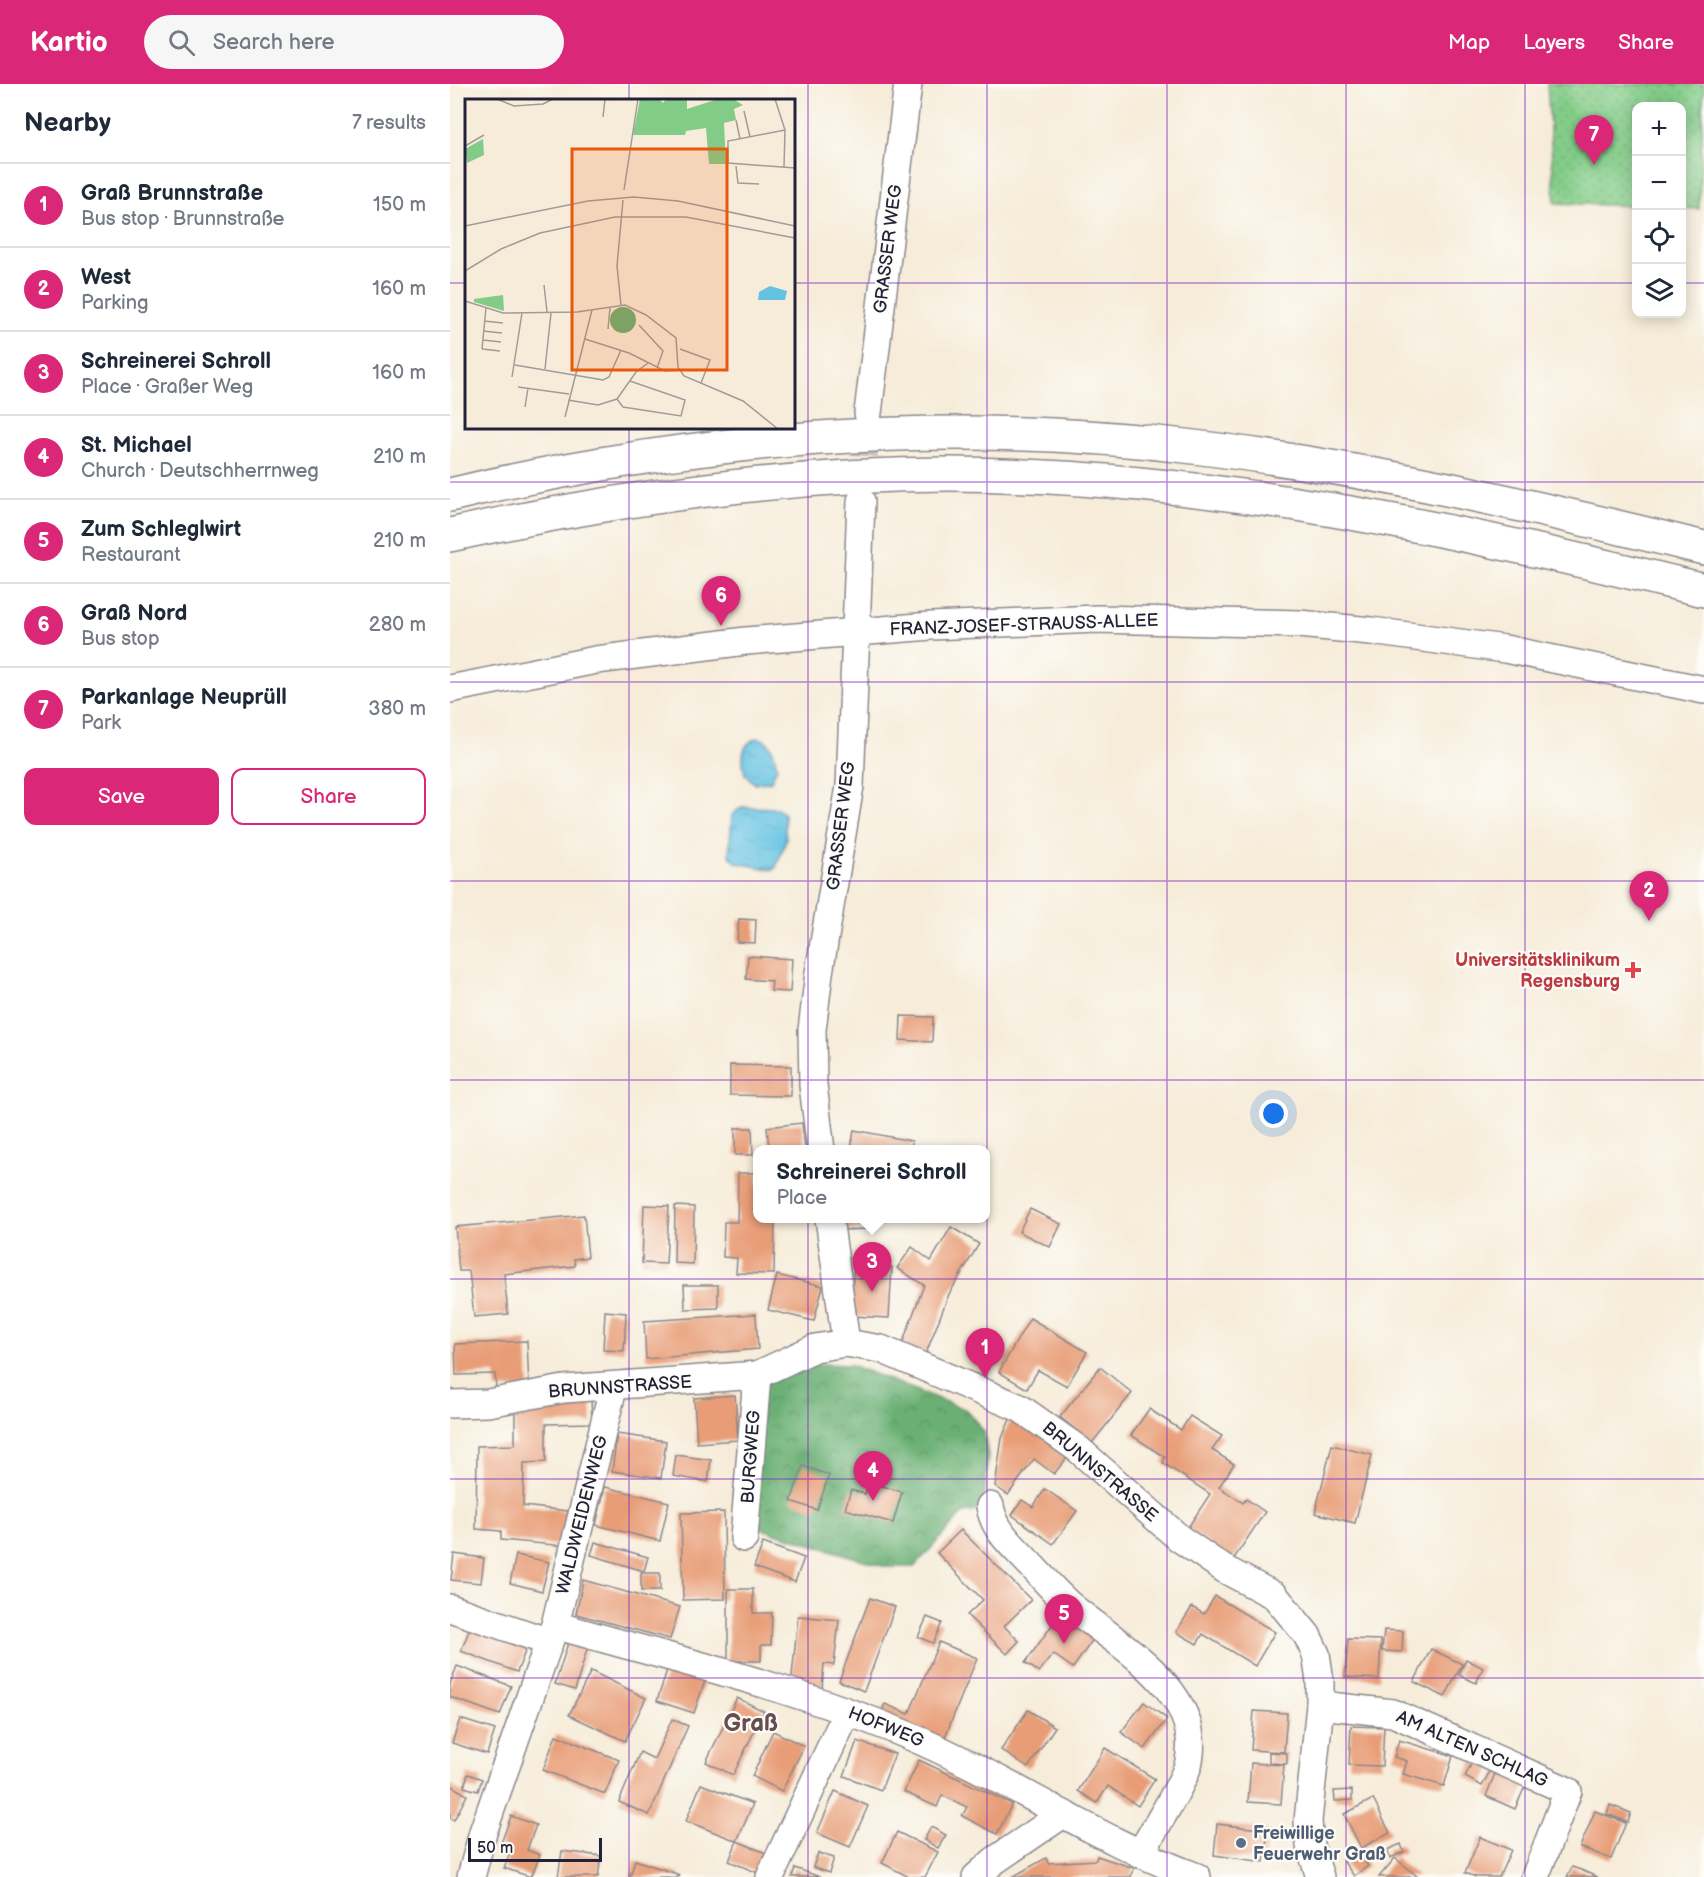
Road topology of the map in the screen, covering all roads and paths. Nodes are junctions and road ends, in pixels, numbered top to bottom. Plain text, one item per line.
1 (908, 84) edge
2 (868, 413) tunnel mouth
3 (450, 495) edge
4 (861, 501) tunnel mouth
5 (450, 535) edge
6 (1704, 548) edge
7 (1704, 590) edge
8 (856, 631) junction
9 (450, 689) edge
10 (1704, 690) edge
11 (820, 1145) edge
12 (830, 1223) edge
13 (846, 1343) junction
14 (757, 1376) junction
15 (614, 1388) junction
16 (450, 1404) edge
17 (990, 1506) dead end
18 (744, 1538) dead end
19 (450, 1608) edge
20 (552, 1634) junction
21 (1320, 1705) junction
22 (847, 1712) junction
23 (1063, 1814) junction
24 (1140, 1854) junction
25 (1316, 1876) edge
26 (471, 1877) edge
27 (770, 1877) edge
28 (976, 1877) edge
29 (1197, 1877) edge
30 (1535, 1877) edge

1 - 2 street, GRASSER WEG
3 - 6 highway
4 - 8 street, GRASSER WEG
5 - 7 highway
8 - 9 street, FRANZ-JOSEF-STRAUSS-ALLEE
8 - 10 street, FRANZ-JOSEF-STRAUSS-ALLEE
8 - 11 street, GRASSER WEG
12 - 13 street
13 - 14 street, BRUNNSTRASSE
13 - 21 street, BRUNNSTRASSE
14 - 15 street, BRUNNSTRASSE
14 - 18 street, BURGWEG
15 - 16 street, BRUNNSTRASSE
15 - 20 street, WALDWEIDENWEG
17 - 24 street
19 - 20 street
20 - 22 street, HOFWEG
20 - 26 street, WALDWEIDENWEG
21 - 25 street, BRUNNSTRASSE
21 - 30 street, AM ALTEN SCHLAG
22 - 23 street, HOFWEG
22 - 27 street
23 - 24 street, HOFWEG
23 - 28 street
24 - 29 street, HOFWEG

